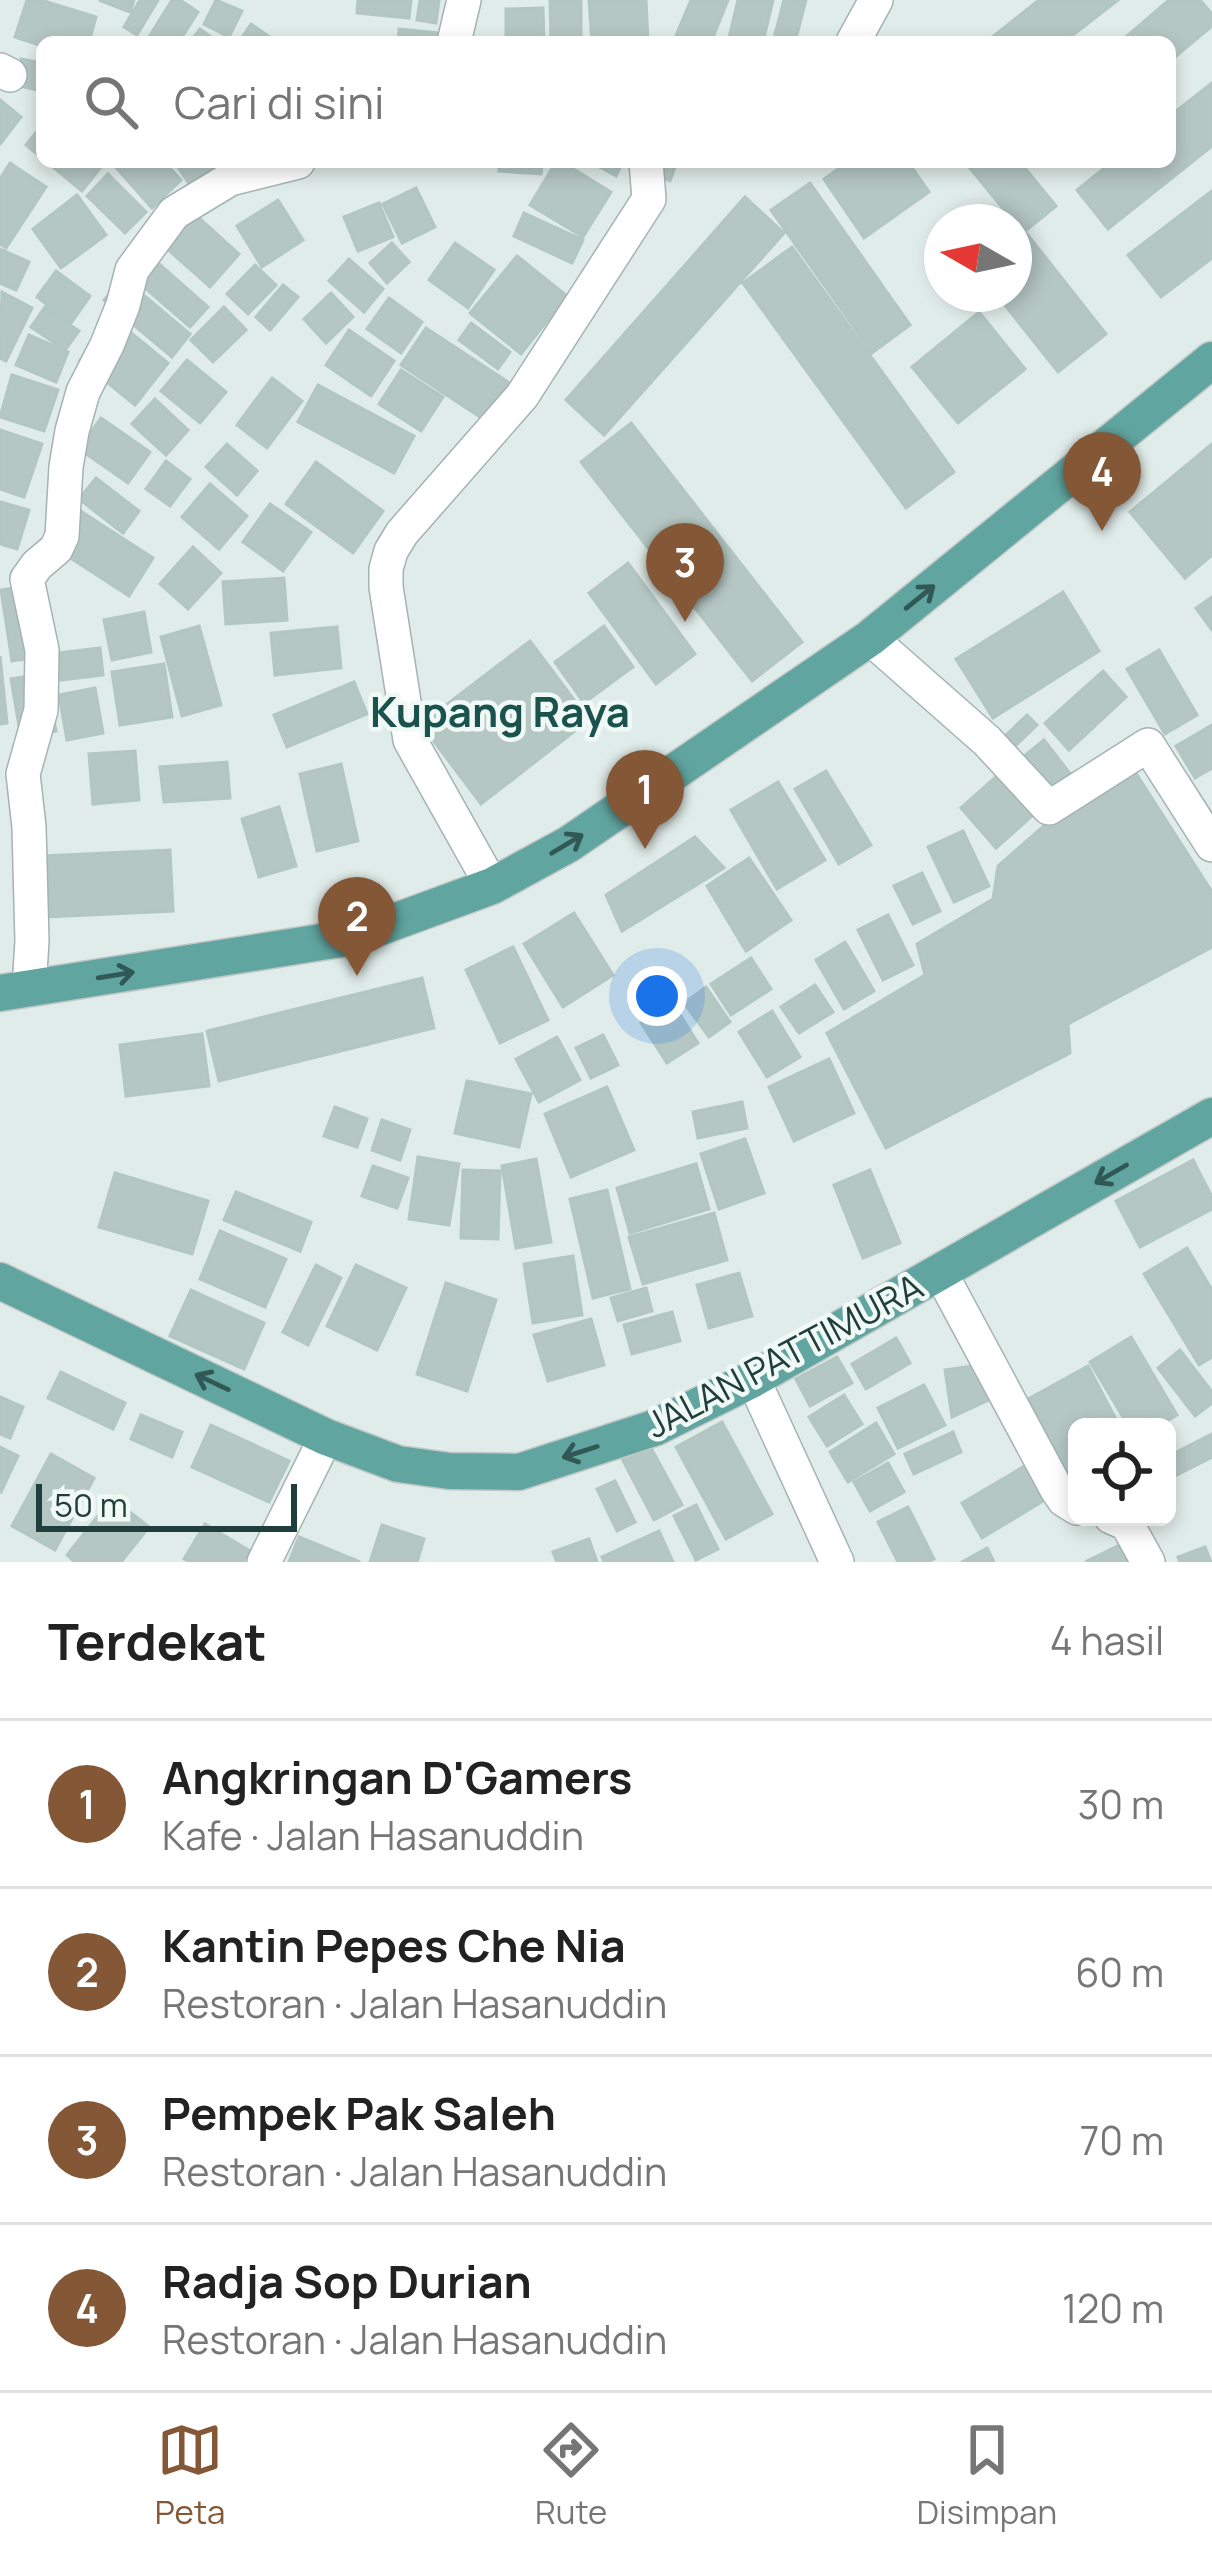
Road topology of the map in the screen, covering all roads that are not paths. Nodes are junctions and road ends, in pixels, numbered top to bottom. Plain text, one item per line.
1 (464, 0) edge
2 (875, 0) edge
3 (455, 36) edge
4 (856, 36) edge
5 (274, 168) edge
6 (646, 168) edge
7 (1212, 360) edge
8 (870, 638) junction
9 (1212, 845) edge
10 (492, 886) junction
11 (15, 990) edge
12 (1209, 1124) edge
13 (940, 1273) junction
14 (0, 1281) edge
15 (753, 1379) junction
16 (326, 1437) junction
17 (1068, 1502) edge
18 (1128, 1526) edge
19 (264, 1562) edge
20 (837, 1562) edge
21 (1148, 1562) edge

1 - 3 street
2 - 4 street
5 - 11 street
6 - 10 street
8 -> 7 main road
8 - 9 street
10 -> 8 main road
11 -> 10 main road
12 -> 13 main road, JALAN PATTIMURA
13 - 15 main road, JALAN PATTIMURA
13 - 17 street
16 -> 14 main road, JALAN PATTIMURA
15 -> 16 main road, JALAN PATTIMURA
15 - 20 street
16 - 19 street
18 - 21 street

